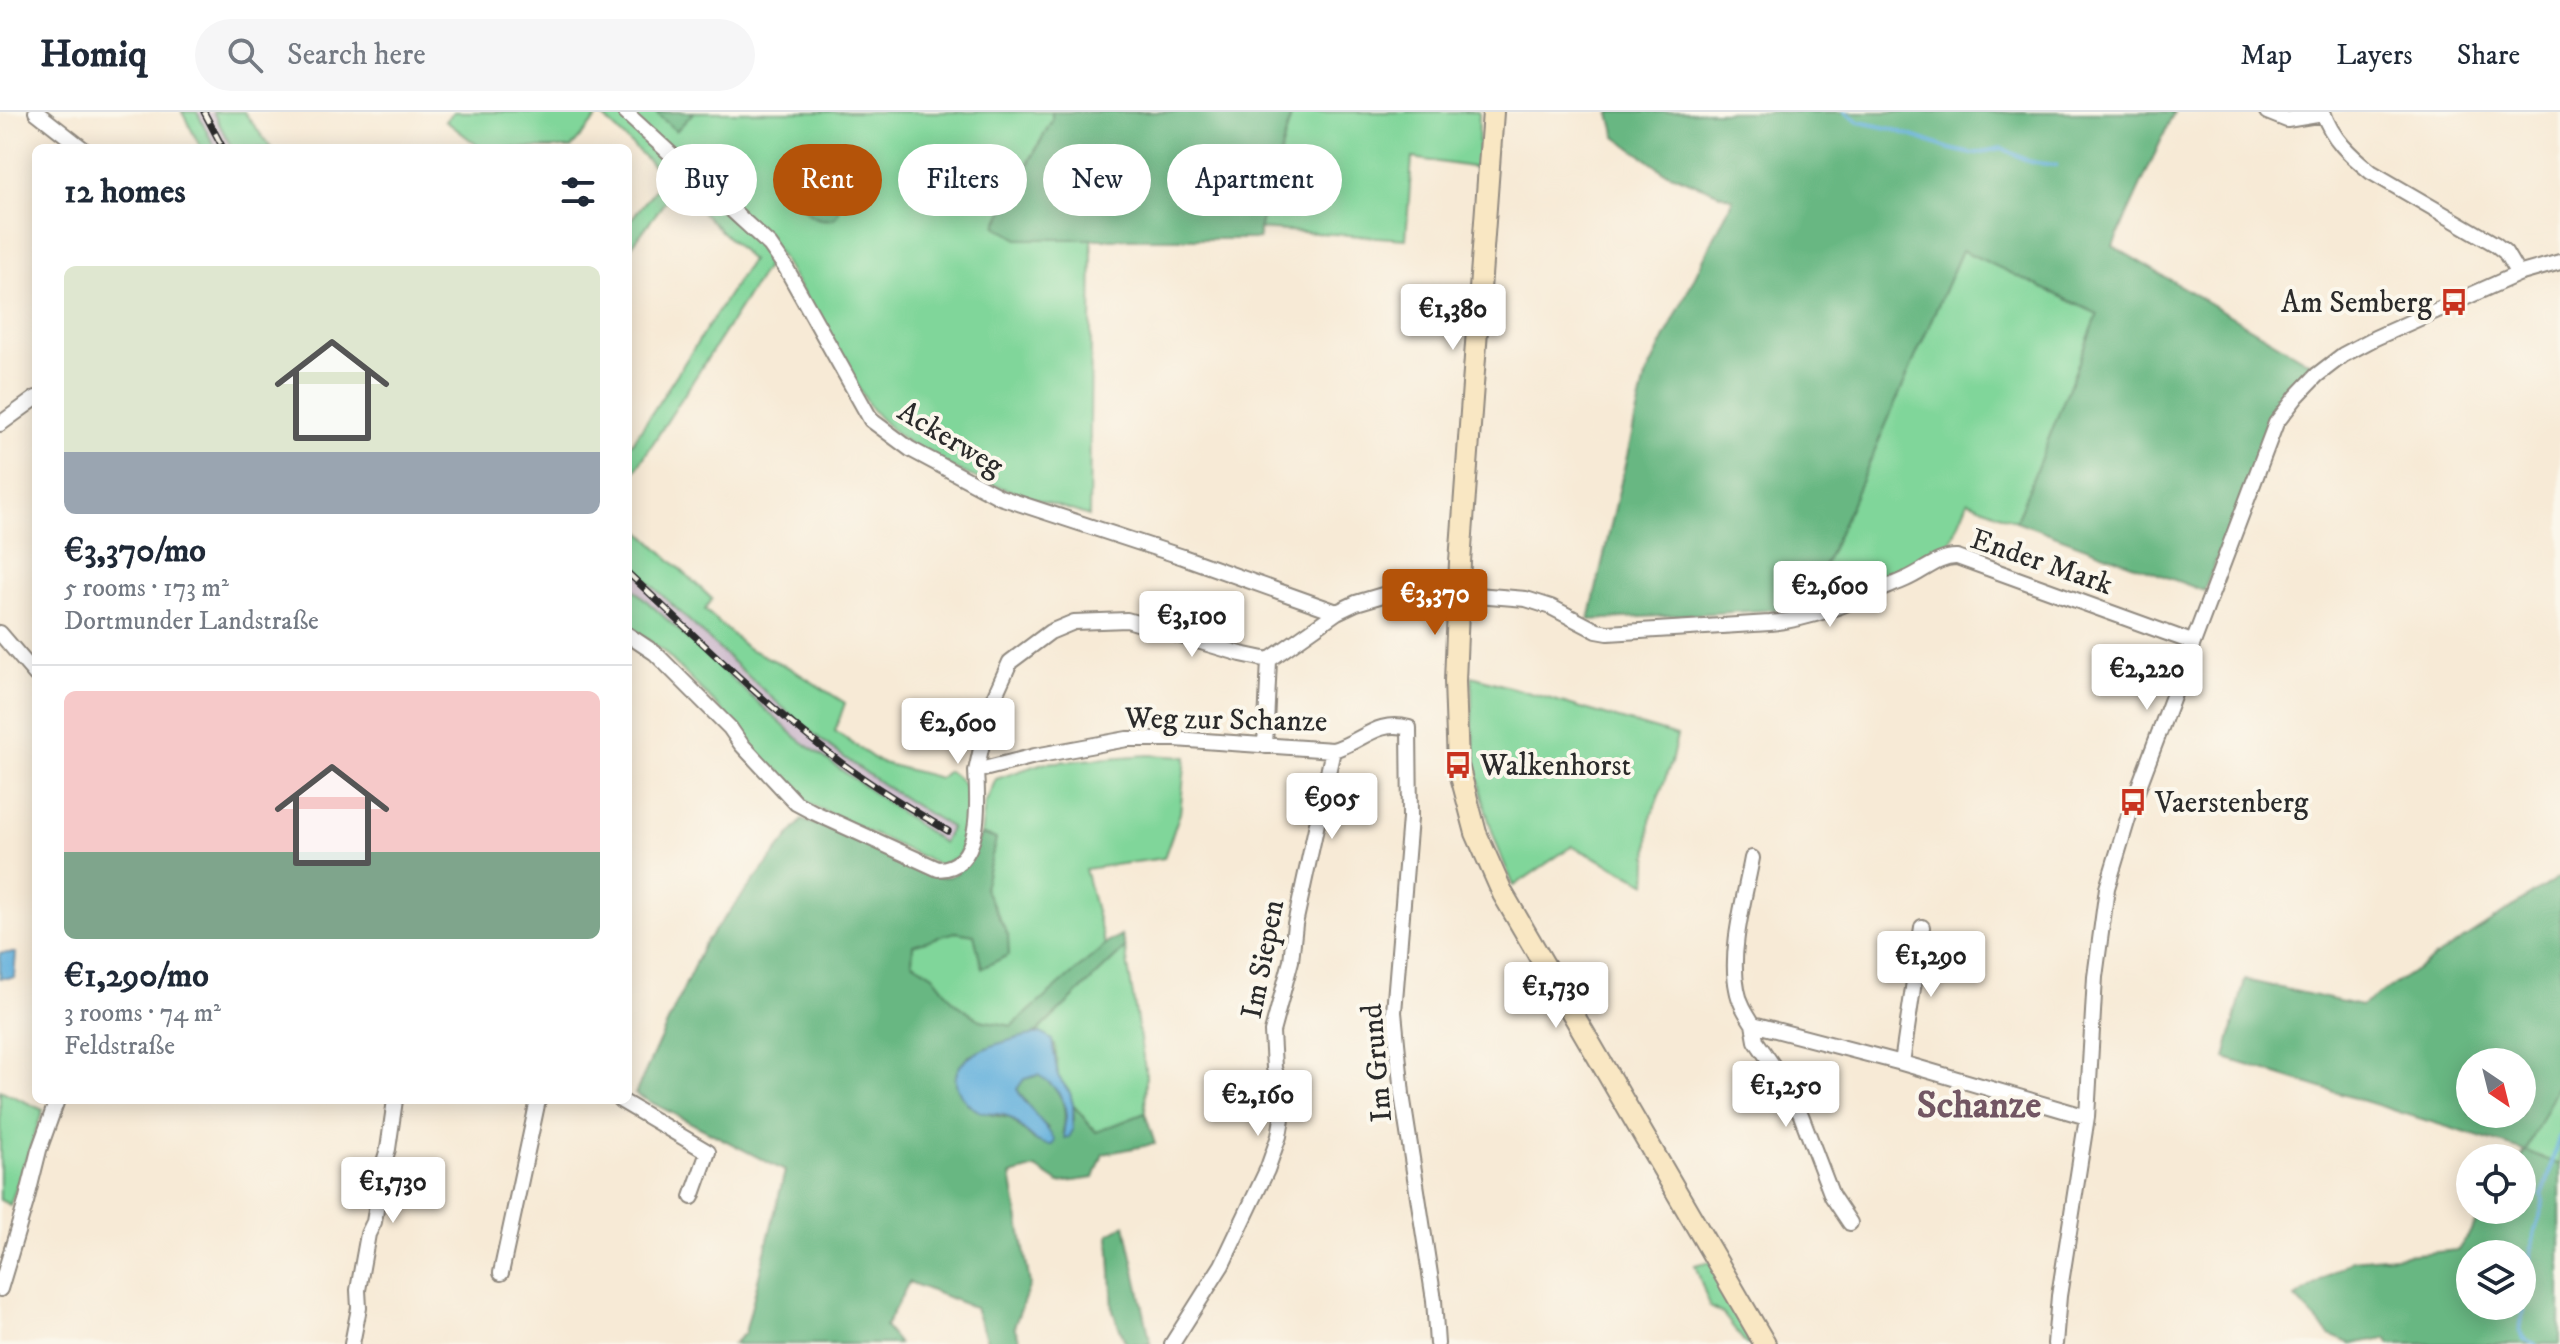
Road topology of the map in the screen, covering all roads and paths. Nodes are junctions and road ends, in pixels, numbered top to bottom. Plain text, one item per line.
1 (36, 112) edge
2 (625, 112) edge
3 (1493, 112) edge
4 (2267, 112) edge
5 (2323, 113) edge
6 (77, 144) edge
7 (2560, 262) edge
8 (2518, 274) junction
9 (32, 401) edge
10 (0, 424) edge
11 (1459, 595) junction
12 (1337, 612) junction
13 (0, 633) edge
14 (632, 638) edge
15 (2192, 642) junction
16 (1269, 660) junction
17 (32, 670) edge
18 (1409, 728) joint
19 (1265, 746) junction
20 (1333, 750) junction
21 (976, 771) junction
22 (1752, 858) dead end
23 (1922, 927) dead end
24 (1753, 1024) junction
25 (1902, 1063) junction
26 (56, 1104) edge
27 (394, 1104) edge
28 (537, 1104) edge
29 (627, 1104) edge
30 (2087, 1117) junction
31 (692, 1197) dead end
32 (1850, 1223) dead end
33 (501, 1273) dead end
34 (0, 1289) edge
35 (352, 1344) edge
36 (1172, 1344) edge
37 (1437, 1344) edge
38 (1765, 1344) edge
39 (2055, 1344) edge

1 - 6 street
2 - 12 street, Ackerweg
3 - 11 main road
4 - 5 street
5 - 8 street
7 - 8 street
8 - 15 street
9 - 10 street
11 - 12 street, Ender Mark
11 - 15 street, Ender Mark
11 - 38 main road
12 - 16 street, Ender Mark
13 - 17 street
14 - 21 street
15 - 30 street
16 - 19 street
16 - 21 street
18 - 20 street, Weg zur Schanze
18 - 37 street, Im Grund
19 - 20 street, Weg zur Schanze
19 - 21 street, Weg zur Schanze
20 - 36 street, Im Siepen
22 - 24 street
23 - 25 street
24 - 25 street
24 - 32 street
25 - 30 street
26 - 34 street
27 - 35 street
28 - 33 street
29 - 31 street
30 - 39 street

